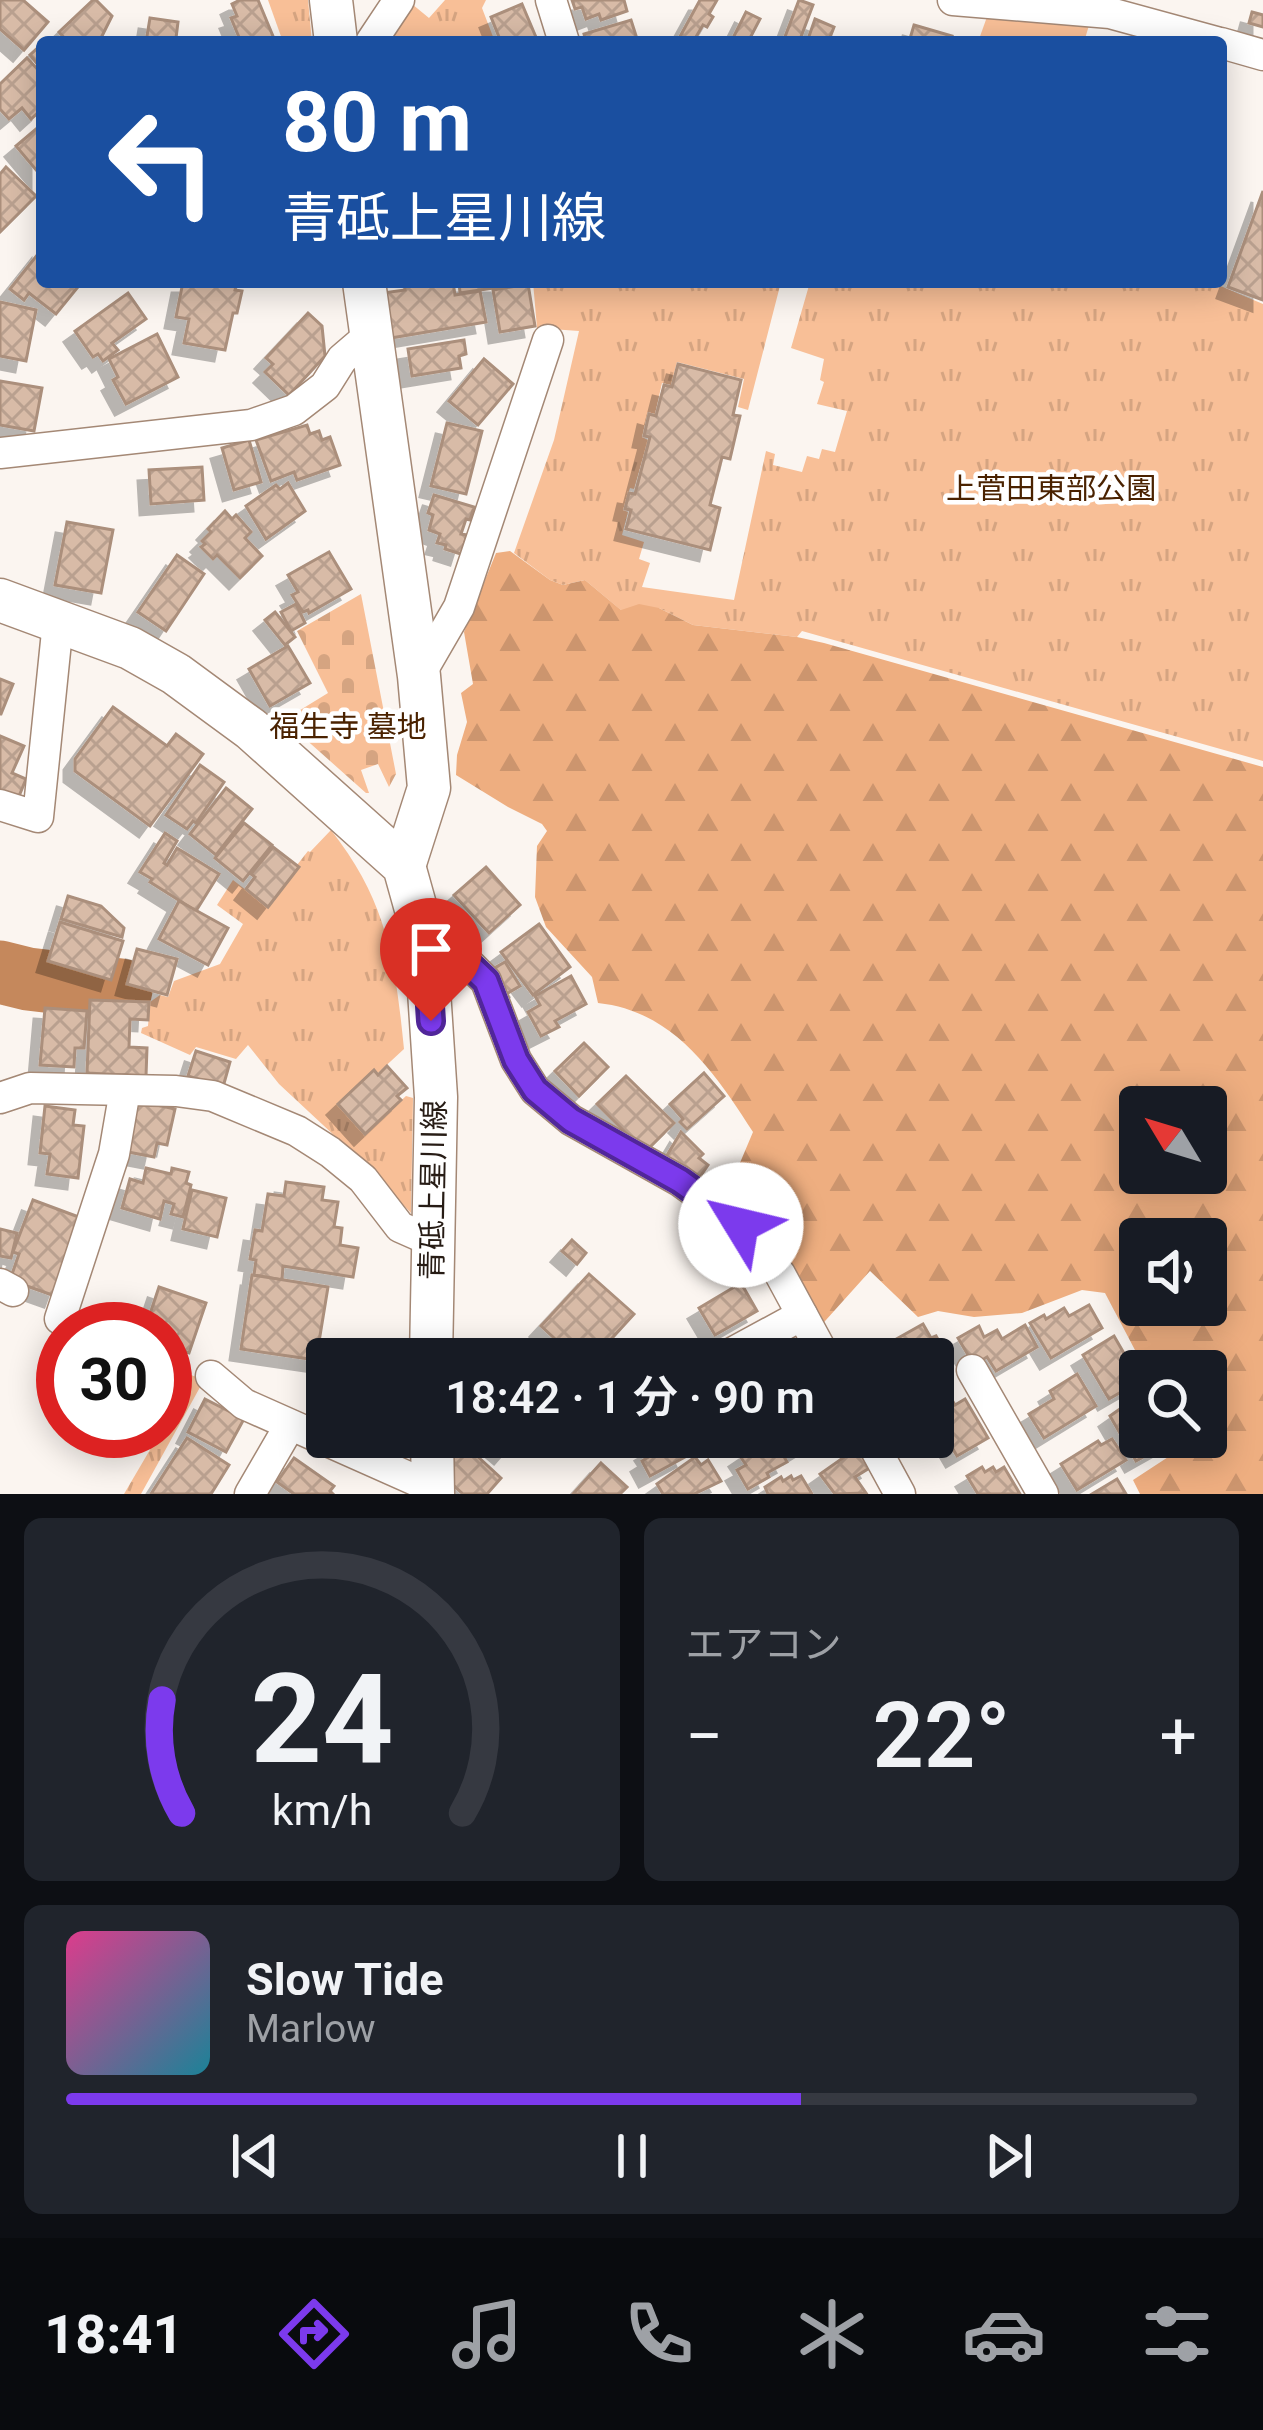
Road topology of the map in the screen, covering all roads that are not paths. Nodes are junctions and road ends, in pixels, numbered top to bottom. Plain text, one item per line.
1 (332, 0) edge
2 (399, 0) edge
3 (550, 0) edge
4 (953, 0) edge
5 (335, 36) edge
6 (375, 36) edge
7 (562, 36) edge
8 (1193, 36) edge
9 (1227, 45) edge
10 (1263, 55) edge
11 (365, 288) edge
12 (370, 335) junction
13 (548, 340) dead end
14 (5, 450) edge
15 (0, 600) edge
16 (58, 622) junction
17 (419, 676) junction
18 (0, 805) edge
19 (404, 866) junction
20 (426, 945) junction
21 (125, 1090) junction
22 (0, 1098) edge
23 (434, 1242) junction
24 (65, 1302) edge
25 (802, 1315) junction
26 (432, 1338) edge
27 (760, 1338) edge
28 (815, 1338) edge
29 (973, 1370) dead end
30 (211, 1376) dead end
31 (290, 1425) junction
32 (432, 1458) edge
33 (880, 1458) edge
34 (433, 1491) edge
35 (250, 1494) edge
36 (900, 1494) edge
37 (1043, 1494) edge

1 - 5 main road
2 - 6 street
3 - 7 street
4 - 8 street
9 - 10 street
11 - 12 main road
12 - 14 street
12 - 17 main road
13 - 17 street
15 - 16 main road
16 - 18 street
16 - 19 main road
17 - 19 main road
19 - 20 main road, 青砥上星川線
20 - 23 main road, 青砥上星川線
20 - 25 street
21 - 22 street
21 - 23 street
21 - 24 street
23 - 26 main road, 青砥上星川線
25 - 27 street
25 - 28 street
29 - 37 street
30 - 31 street
31 - 34 street
31 - 35 street
32 - 34 main road
33 - 36 street

